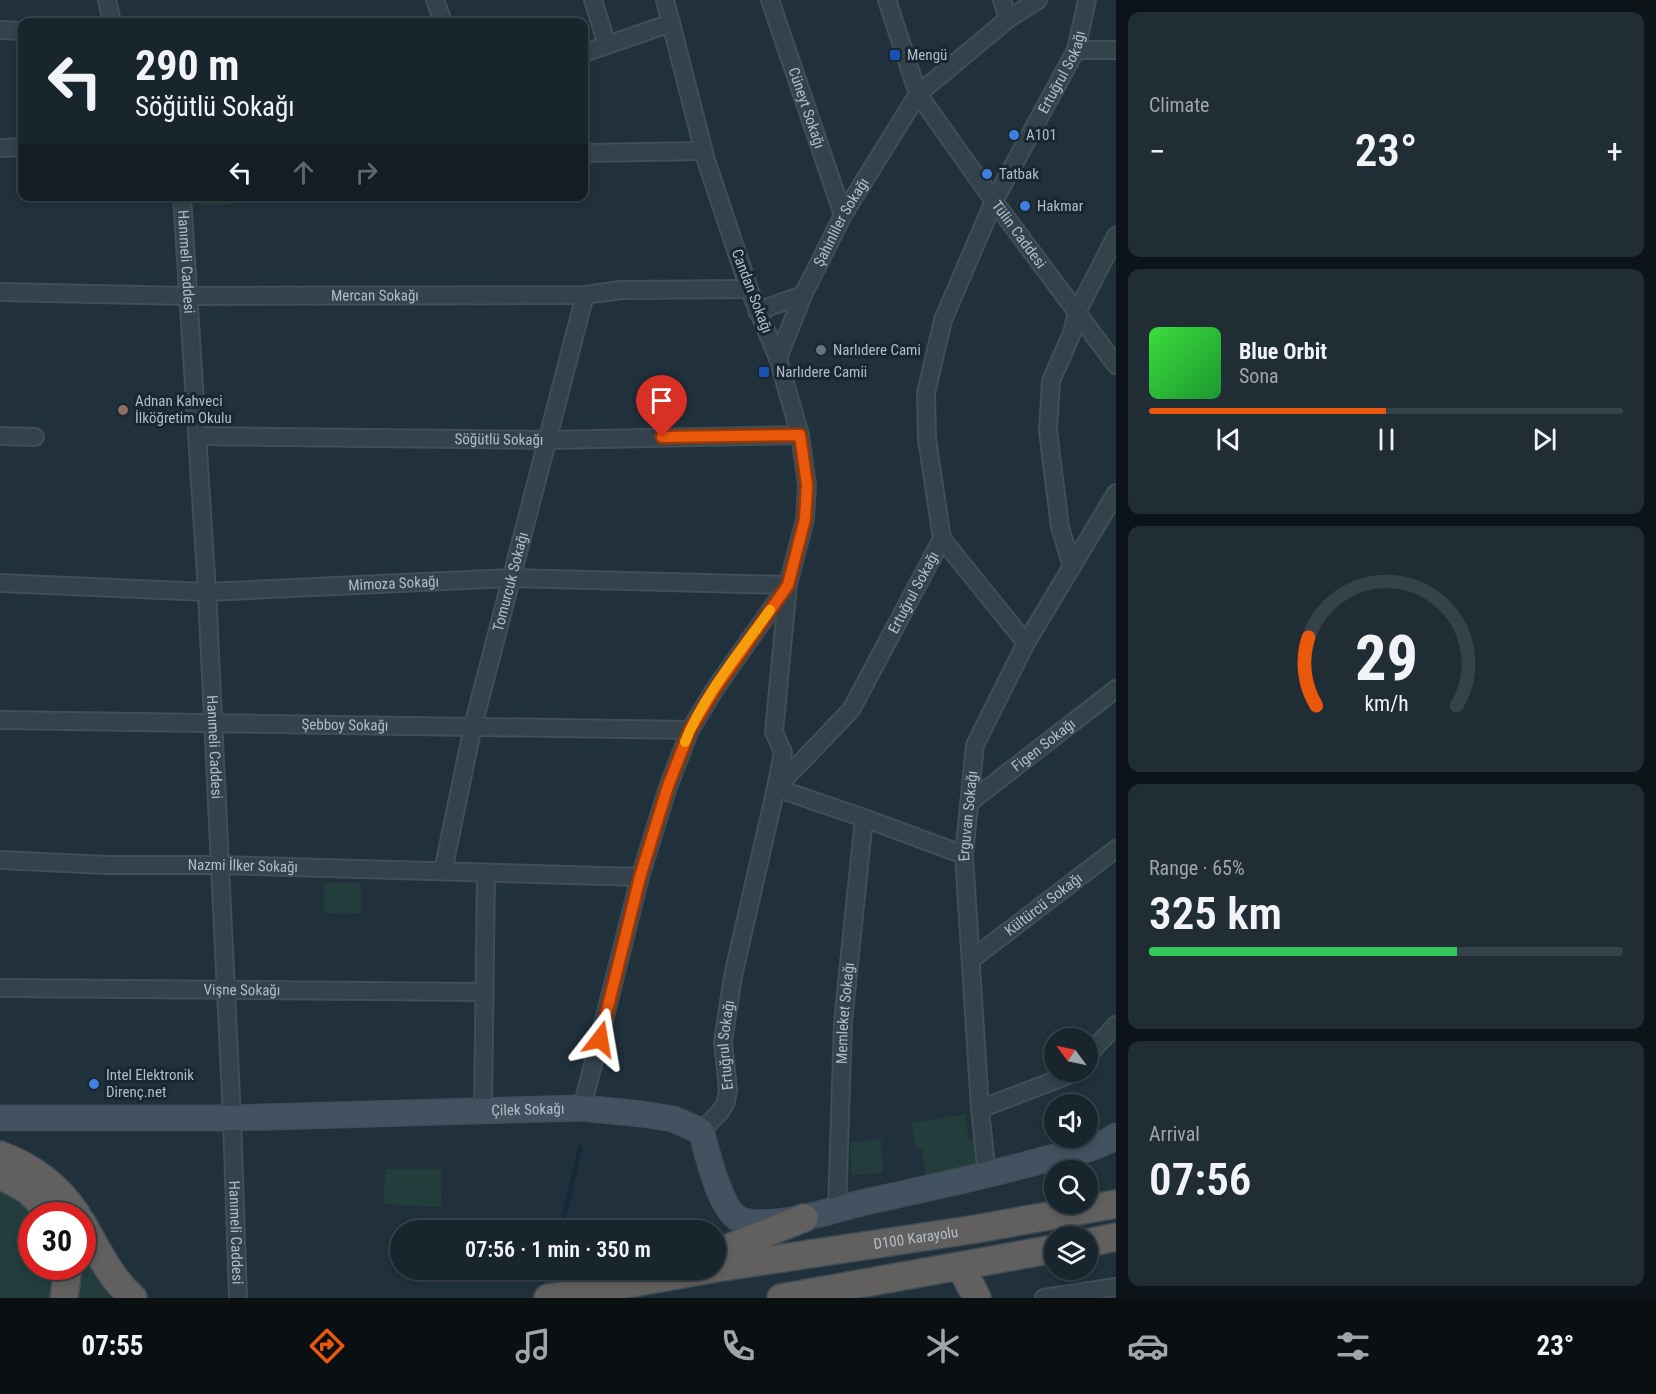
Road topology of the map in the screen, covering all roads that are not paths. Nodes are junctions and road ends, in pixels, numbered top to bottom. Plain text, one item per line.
1 (107, 0) edge
2 (435, 0) edge
3 (593, 0) edge
4 (665, 0) edge
5 (770, 0) edge
6 (887, 0) edge
7 (1002, 0) edge
8 (1038, 0) edge
9 (1087, 0) edge
10 (111, 18) edge
11 (442, 18) edge
12 (1008, 18) junction
13 (671, 23) junction
14 (0, 30) edge
15 (18, 31) edge
16 (606, 45) junction
17 (1076, 50) junction
18 (1116, 50) edge
19 (588, 52) edge
20 (918, 94) junction
21 (18, 147) edge
22 (0, 148) edge
23 (704, 151) junction
24 (588, 153) edge
25 (182, 201) edge
26 (994, 201) junction
27 (843, 215) junction
28 (1116, 236) edge
29 (749, 289) junction
30 (0, 292) edge
31 (585, 294) junction
32 (803, 295) junction
33 (188, 296) junction
34 (757, 311) junction
35 (1077, 312) junction
36 (778, 358) junction
37 (1116, 365) edge
38 (800, 435) junction
39 (0, 436) edge
40 (199, 436) junction
41 (35, 437) dead end
42 (548, 440) junction
43 (1116, 493) edge
44 (942, 539) junction
45 (1072, 567) junction
46 (512, 578) junction
47 (0, 583) edge
48 (788, 585) junction
49 (207, 592) junction
50 (1026, 644) junction
51 (1116, 689) edge
52 (0, 720) edge
53 (214, 723) junction
54 (473, 726) junction
55 (690, 730) junction
56 (776, 788) junction
57 (970, 802) junction
58 (864, 818) junction
59 (1116, 849) edge
60 (964, 855) junction
61 (0, 860) edge
62 (220, 865) junction
63 (443, 872) junction
64 (486, 873) junction
65 (640, 877) junction
66 (972, 959) junction
67 (0, 988) edge
68 (225, 991) junction
69 (484, 992) junction
70 (1116, 1025) edge
71 (1098, 1044) edge
72 (1050, 1082) edge
73 (582, 1108) junction
74 (980, 1108) junction
75 (483, 1112) junction
76 (0, 1118) edge
77 (232, 1118) junction
78 (701, 1131) junction
79 (1116, 1136) edge
80 (0, 1155) edge
81 (0, 1175) edge
82 (987, 1176) junction
83 (1116, 1198) edge
84 (40, 1202) edge
85 (68, 1202) edge
86 (1098, 1203) edge
87 (1116, 1204) edge
88 (1098, 1207) edge
89 (837, 1209) junction
90 (1055, 1214) edge
91 (804, 1218) junction
92 (1116, 1237) edge
93 (1098, 1241) edge
94 (96, 1248) edge
95 (726, 1249) edge
96 (1044, 1251) edge
97 (726, 1267) edge
98 (961, 1267) junction
99 (67, 1280) edge
100 (637, 1280) edge
101 (651, 1280) edge
102 (623, 1285) junction
103 (1116, 1287) edge
104 (64, 1298) edge
105 (133, 1298) edge
106 (238, 1298) edge
107 (548, 1298) edge
108 (781, 1298) edge
109 (977, 1298) edge
110 (1044, 1298) edge

1 - 10 street
2 - 11 street
3 - 16 street
4 - 13 street, Candan Sokağı
5 - 27 street, Cüneyt Sokağı
6 - 20 street, Tülin Caddesi
7 - 12 street
8 - 12 street, Şahinliler Sokağı
9 - 17 street, Ertuğrul Sokağı
12 - 20 street, Şahinliler Sokağı
13 - 16 street
13 - 23 street, Candan Sokağı
14 - 15 street
16 - 19 street
17 - 18 street
17 - 26 street, Ertuğrul Sokağı
20 - 26 street, Tülin Caddesi
20 - 27 street, Şahinliler Sokağı
21 - 22 street
23 - 24 street
23 - 29 street, Candan Sokağı
25 - 33 street, Hanımeli Caddesi
26 - 35 street, Tülin Caddesi
26 - 44 street, Ertuğrul Sokağı
27 - 32 street, Şahinliler Sokağı
28 - 35 street
29 - 31 street, Mercan Sokağı
29 - 34 street, Candan Sokağı
30 - 33 street, Mercan Sokağı
31 - 33 street, Mercan Sokağı
31 - 42 street, Tomurcuk Sokağı
32 - 34 street
32 - 36 street, Şahinliler Sokağı
33 - 40 street, Hanımeli Caddesi
34 - 36 street, Candan Sokağı
35 - 37 street, Tülin Caddesi
35 - 45 street
36 - 38 street, Candan Sokağı
38 - 42 street, Söğütlü Sokağı
38 - 48 street, Candan Sokağı
39 - 41 street
40 - 42 street, Söğütlü Sokağı
40 - 49 street, Hanımeli Caddesi
42 - 46 street, Tomurcuk Sokağı
43 - 45 street, Erguvan Sokağı
44 - 50 street
44 - 56 street, Ertuğrul Sokağı
45 - 50 street, Erguvan Sokağı
46 - 48 street, Mimoza Sokağı
46 - 49 street, Mimoza Sokağı
46 - 54 street, Tomurcuk Sokağı
47 - 49 street, Mimoza Sokağı
48 - 55 street, Candan Sokağı
48 - 56 street, Candan Sokağı
49 - 53 street, Hanımeli Caddesi
50 - 57 street, Erguvan Sokağı
51 - 57 street, Figen Sokağı
52 - 53 street, Şebboy Sokağı
53 - 54 street, Şebboy Sokağı
53 - 62 street, Hanımeli Caddesi
54 - 55 street, Şebboy Sokağı
54 - 63 street, Tomurcuk Sokağı
55 - 65 street, Candan Sokağı
56 - 58 street
56 - 78 street, Ertuğrul Sokağı
57 - 60 street, Erguvan Sokağı
58 - 60 street
58 - 89 street, Memleket Sokağı
59 - 66 street, Kültürcü Sokağı
60 - 66 street, Erguvan Sokağı
61 - 62 street, Nazmi İlker Sokağı
62 - 63 street, Nazmi İlker Sokağı
62 - 68 street, Hanımeli Caddesi
63 - 64 street, Nazmi İlker Sokağı
64 - 65 street, Nazmi İlker Sokağı
64 - 69 street
65 - 73 street, Candan Sokağı
66 - 74 street, Erguvan Sokağı
67 - 68 street, Vişne Sokağı
68 - 69 street, Vişne Sokağı
68 - 77 street, Hanımeli Caddesi
69 - 75 street
70 - 71 street
72 - 74 street
73 - 75 main road, Çilek Sokağı
73 - 78 main road, Çilek Sokağı
74 - 82 street, Erguvan Sokağı
75 - 77 main road, Çilek Sokağı
76 - 77 main road, Çilek Sokağı
77 - 106 street, Hanımeli Caddesi
78 - 91 main road
79 - 82 main road
80 - 85 highway
81 - 84 highway
82 - 89 main road
83 - 86 highway
87 - 88 highway, D100 Karayolu
89 - 91 main road
90 - 97 highway, D100 Karayolu
91 - 95 highway
92 - 93 highway
94 - 105 highway
96 - 98 highway
98 - 108 highway
98 - 109 highway
99 - 104 highway
100 - 102 highway
101 - 102 highway, D100 Karayolu
102 - 107 highway, D100 Karayolu
103 - 110 street

